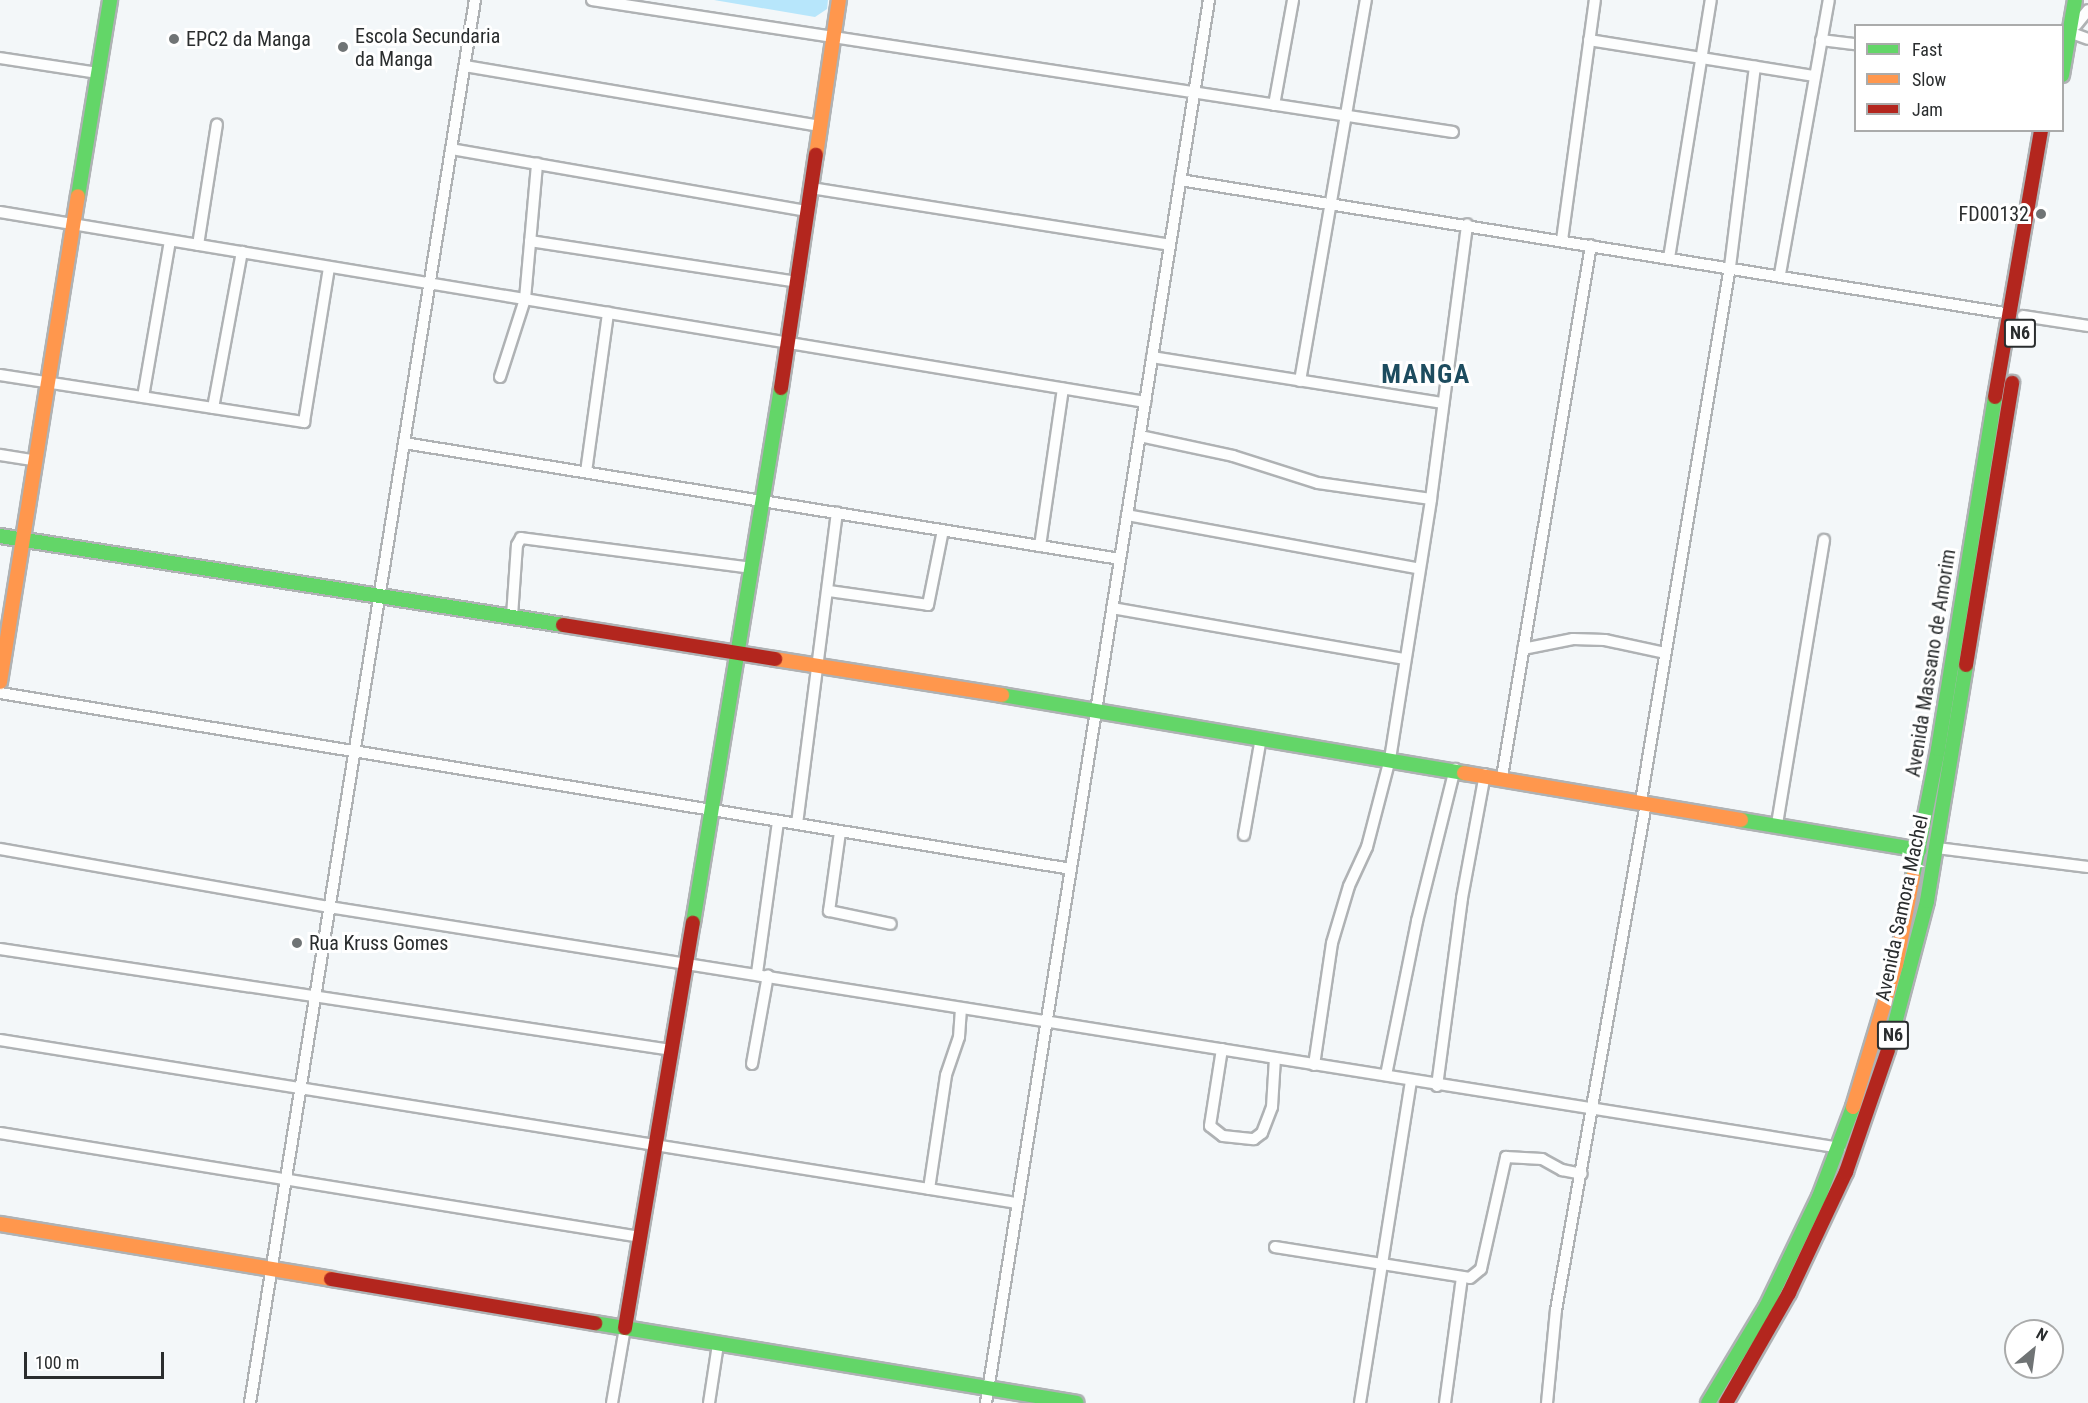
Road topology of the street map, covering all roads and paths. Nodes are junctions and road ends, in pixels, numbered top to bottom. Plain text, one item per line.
1 (110, 0) edge
2 (475, 0) edge
3 (592, 0) edge
4 (839, 0) edge
5 (1209, 0) edge
6 (1293, 0) edge
7 (1354, 0) edge
8 (1595, 0) edge
9 (1711, 0) edge
10 (1829, 0) edge
11 (2062, 0) edge
12 (2075, 0) edge
13 (1366, 1) edge
14 (2088, 10) edge
15 (2067, 31) edge
16 (834, 35) junction
17 (2088, 39) edge
18 (1589, 40) junction
19 (1821, 40) junction
20 (1854, 44) edge
21 (2064, 57) edge
22 (0, 58) edge
23 (1701, 58) junction
24 (465, 66) junction
25 (1755, 67) junction
26 (98, 73) junction
27 (1813, 76) junction
28 (1194, 93) junction
29 (1274, 105) junction
30 (1346, 116) junction
31 (216, 124) dead end
32 (820, 126) junction
33 (1453, 132) dead end
34 (2041, 132) edge
35 (2053, 132) edge
36 (452, 149) junction
37 (537, 164) junction
38 (1180, 180) junction
39 (811, 188) junction
40 (1329, 202) junction
41 (807, 211) junction
42 (0, 212) edge
43 (74, 224) junction
44 (1467, 224) junction
45 (1562, 240) junction
46 (170, 241) junction
47 (530, 241) junction
48 (198, 245) junction
49 (1170, 245) junction
50 (1591, 245) junction
51 (242, 252) junction
52 (1670, 258) junction
53 (329, 267) junction
54 (1730, 267) junction
55 (1780, 274) junction
56 (797, 282) junction
57 (430, 284) junction
58 (525, 299) junction
59 (608, 313) junction
60 (2017, 315) junction
61 (2088, 326) edge
62 (788, 343) junction
63 (1152, 357) junction
64 (0, 375) edge
65 (500, 377) dead end
66 (1300, 381) junction
67 (48, 382) junction
68 (1063, 389) junction
69 (143, 397) junction
70 (1145, 402) junction
71 (1441, 403) junction
72 (213, 408) junction
73 (1140, 436) junction
74 (404, 443) junction
75 (0, 455) edge
76 (36, 461) junction
77 (586, 472) junction
78 (1431, 499) junction
79 (764, 502) junction
80 (837, 513) junction
81 (1127, 515) junction
82 (943, 530) junction
83 (0, 536) edge
84 (23, 540) junction
85 (1824, 540) dead end
86 (1040, 546) junction
87 (1120, 559) junction
88 (753, 568) junction
89 (1418, 568) junction
90 (829, 591) junction
91 (380, 595) junction
92 (1112, 608) junction
93 (1959, 613) junction
94 (1975, 614) junction
95 (512, 616) junction
96 (1971, 637) joint
97 (1523, 649) junction
98 (2, 653) edge
99 (738, 653) junction
100 (1665, 653) junction
101 (1404, 659) junction
102 (819, 666) junction
103 (0, 682) edge
104 (0, 693) edge
105 (1096, 710) junction
106 (1261, 738) junction
107 (354, 751) junction
108 (1390, 759) junction
109 (1455, 769) junction
110 (1485, 774) junction
111 (1502, 777) junction
112 (1643, 802) junction
113 (712, 810) junction
114 (778, 821) junction
115 (797, 824) junction
116 (1777, 824) junction
117 (840, 832) junction
118 (1244, 835) dead end
119 (1937, 848) junction
120 (0, 849) edge
121 (1920, 850) junction
122 (2088, 867) edge
123 (1071, 869) junction
124 (329, 907) junction
125 (891, 924) dead end
126 (0, 949) edge
127 (686, 964) junction
128 (762, 974) junction
129 (315, 996) junction
130 (961, 1009) junction
131 (1047, 1021) junction
132 (0, 1040) edge
133 (1222, 1049) junction
134 (672, 1050) junction
135 (1275, 1058) junction
136 (752, 1064) dead end
137 (1314, 1065) junction
138 (1386, 1075) junction
139 (1412, 1082) junction
140 (1437, 1086) junction
141 (300, 1088) junction
142 (1593, 1111) junction
143 (0, 1133) edge
144 (656, 1145) junction
145 (1840, 1148) junction
146 (1582, 1174) junction
147 (285, 1179) junction
148 (929, 1189) junction
149 (1017, 1203) junction
150 (0, 1224) edge
151 (640, 1237) junction
152 (1275, 1247) dead end
153 (1380, 1263) junction
154 (271, 1269) junction
155 (1462, 1277) junction
156 (625, 1328) junction
157 (718, 1344) junction
158 (988, 1388) junction
159 (250, 1403) edge
160 (612, 1403) edge
161 (709, 1403) edge
162 (986, 1403) edge
163 (1076, 1403) edge
164 (1360, 1403) edge
165 (1445, 1403) edge
166 (1547, 1403) edge
167 (1708, 1403) edge
168 (1726, 1403) edge

1 - 26 main road
2 - 24 street
3 - 16 street
4 - 16 main road
5 - 28 street
6 - 29 street
7 - 13 street
8 - 18 street
9 - 23 street
10 - 19 street
11 - 15 main road
12 - 15 main road
13 - 30 street
14 - 15 street
15 - 17 street
15 - 21 main road
16 - 28 street
16 - 32 main road
18 - 23 street
18 - 45 street
19 - 20 street
19 - 27 street
22 - 26 street
23 - 25 street
23 - 52 street
24 - 32 street
24 - 36 street
25 - 27 street
25 - 54 street
26 - 43 main road
27 - 55 street
28 - 29 street
28 - 38 street
29 - 30 street
30 - 33 street
30 - 40 street
31 - 48 street
32 - 39 main road
34 - 60 main road, N6
35 - 60 main road, N6
36 - 37 street
36 - 57 street
37 - 41 street
37 - 47 street
38 - 40 street
38 - 49 street
39 - 41 main road
39 - 49 street
40 - 44 street
40 - 66 street
41 - 56 main road
42 - 43 street
43 - 46 street
43 - 67 main road
44 - 45 street
44 - 71 street
45 - 50 street
46 - 48 street
46 - 69 street
47 - 56 street
47 - 58 street
48 - 51 street
49 - 63 street
50 - 52 street
50 - 97 street
51 - 53 street
51 - 72 street
52 - 54 street
53 - 57 street
53 - 72 street
54 - 55 street
54 - 100 street
55 - 60 street
56 - 62 main road
57 - 58 street
57 - 74 street
58 - 59 street
58 - 65 street
59 - 62 street
59 - 77 street
60 - 61 street
60 - 93 main road, Avenida Massano de Amorim / N6
60 - 94 main road, Avenida Massano de Amorim / N6
62 - 68 street
62 - 79 main road
63 - 66 street
63 - 70 street
64 - 67 street
66 - 71 street
67 - 69 street
67 - 76 main road
68 - 70 street
68 - 86 street
69 - 72 street
70 - 73 street
71 - 78 street
73 - 78 street
73 - 81 street
74 - 77 street
74 - 91 street
75 - 76 street
76 - 84 main road
77 - 79 street
78 - 89 street
79 - 80 street
79 - 88 main road
80 - 82 street
80 - 90 street
81 - 87 street
81 - 89 street
82 - 86 street
82 - 90 street
83 - 84 main road
84 - 91 main road
84 - 98 main road
85 - 116 street
86 - 87 street
87 - 92 street
88 - 95 street
88 - 99 main road
89 - 101 street
90 - 102 street
91 - 95 main road
91 - 107 street
92 - 101 street
92 - 105 street
93 - 94 main road
93 - 121 main road, Avenida Massano de Amorim / N6
94 - 96 main road, Avenida Massano de Amorim / N6
95 - 99 main road
96 - 119 main road, Avenida Samora Machel / N6
97 - 100 street
97 - 111 street
98 - 103 main road
99 - 102 main road
99 - 113 main road
100 - 112 street
101 - 108 street
102 - 105 main road
102 - 115 street
104 - 107 street
105 - 106 main road
105 - 123 street
106 - 108 main road
106 - 118 street
107 - 113 street
107 - 124 street
108 - 109 main road
108 - 137 street
109 - 110 main road
109 - 138 street
110 - 111 main road
110 - 140 street
111 - 112 main road
112 - 116 main road
112 - 142 street
113 - 114 street
113 - 127 main road
114 - 115 street
114 - 128 street
115 - 117 street
116 - 121 main road
117 - 123 street
117 - 125 street
119 - 122 street
119 - 168 main road, Avenida Samora Machel / N6
120 - 124 street
121 - 145 main road, Avenida Massano de Amorim / N6
123 - 131 street
124 - 127 street
124 - 129 street
126 - 129 street
127 - 128 street
127 - 134 main road
128 - 130 street
128 - 136 street
129 - 134 street
129 - 141 street
130 - 131 street
130 - 148 street
131 - 133 street
131 - 149 street
132 - 141 street
133 - 135 street
133 - 135 street
134 - 144 main road
135 - 137 street
137 - 138 street
138 - 139 street
139 - 140 street
139 - 153 street
140 - 142 street
141 - 144 street
141 - 147 street
142 - 145 street
142 - 146 street
143 - 147 street
144 - 148 street
144 - 151 main road
145 - 167 main road, N6
146 - 155 street
146 - 166 street
147 - 151 street
147 - 154 street
148 - 149 street
149 - 158 street
150 - 154 main road
151 - 156 main road
152 - 153 street
153 - 155 street
153 - 164 street
154 - 156 main road
154 - 159 street
155 - 165 street
156 - 157 main road
156 - 160 street
157 - 158 main road
157 - 161 street
158 - 162 street
158 - 163 main road

